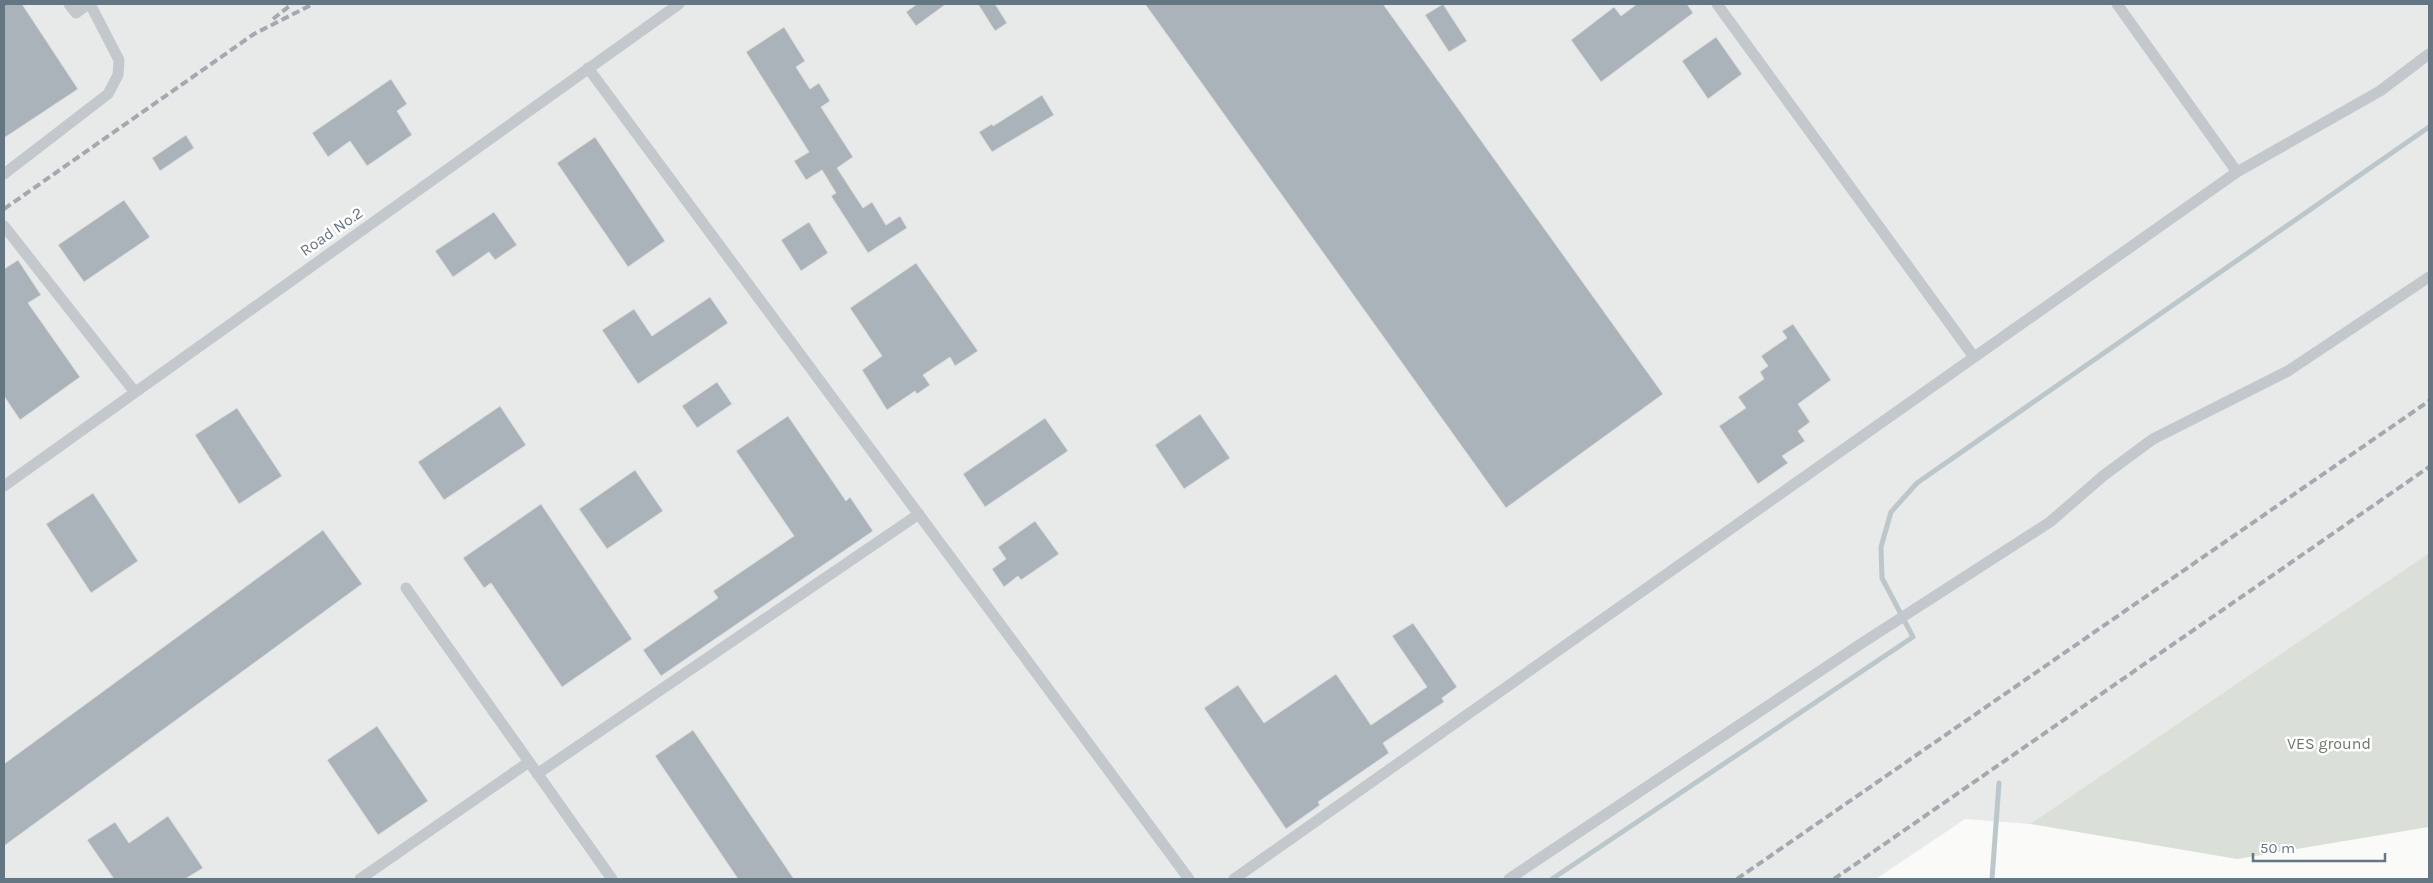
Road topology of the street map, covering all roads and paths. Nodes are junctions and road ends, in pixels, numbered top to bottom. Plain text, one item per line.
1 (69, 4) edge
2 (89, 4) edge
3 (678, 4) edge
4 (1717, 4) edge
5 (2118, 4) edge
6 (2429, 54) edge
7 (588, 68) junction
8 (2238, 172) junction
9 (4, 174) edge
10 (4, 226) edge
11 (2429, 277) edge
12 (1974, 357) junction
13 (134, 391) junction
14 (4, 486) edge
15 (919, 514) junction
16 (406, 588) dead end
17 (529, 762) junction
18 (537, 774) junction
19 (360, 879) edge
20 (612, 879) edge
21 (1190, 879) edge
22 (1234, 879) edge
23 (1509, 879) edge

1 - 2 lane
2 - 9 lane
3 - 7 lane, Road No.2
4 - 12 lane
5 - 8 lane
6 - 8 lane
7 - 13 lane, Road No.2
7 - 15 lane
8 - 12 lane
10 - 13 lane
11 - 23 lane
12 - 22 lane
13 - 14 lane, Road No.2
15 - 18 lane
15 - 21 lane
16 - 17 lane
17 - 18 lane
17 - 19 lane
18 - 20 lane

